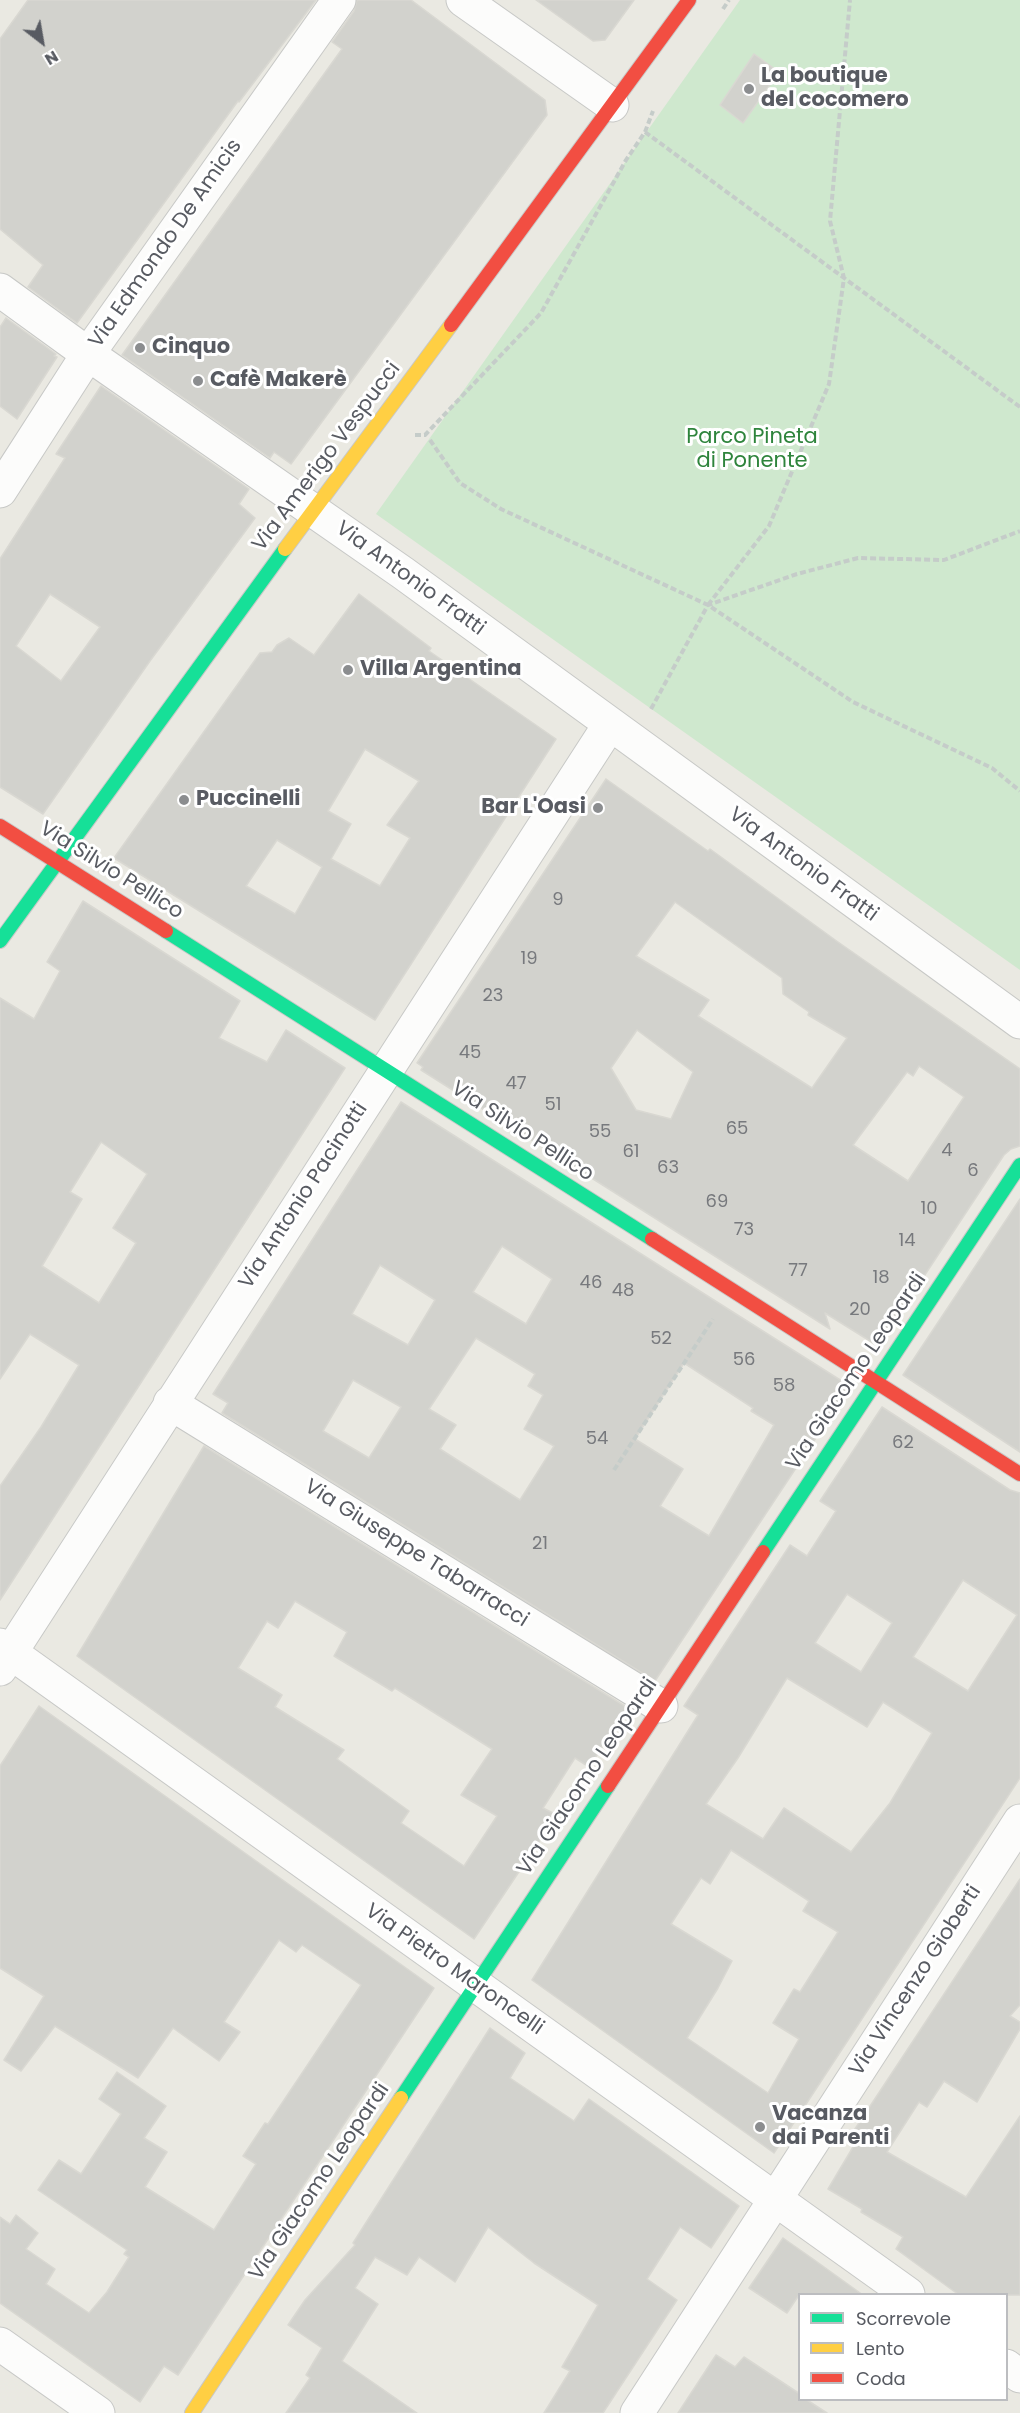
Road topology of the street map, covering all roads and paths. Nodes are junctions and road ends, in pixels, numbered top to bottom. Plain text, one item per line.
1 (339, 0) edge
2 (463, 0) edge
3 (689, 0) edge
4 (850, 0) edge
5 (612, 105) junction
6 (645, 132) dead end
7 (844, 278) junction
8 (0, 290) edge
9 (88, 354) junction
10 (1020, 407) edge
11 (430, 440) dead end
12 (0, 491) edge
13 (314, 510) junction
14 (1020, 531) edge
15 (708, 605) junction
16 (651, 709) dead end
17 (610, 723) junction
18 (1020, 791) edge
19 (0, 826) edge
20 (57, 861) junction
21 (0, 941) edge
22 (1020, 1022) edge
23 (385, 1069) junction
24 (1020, 1165) edge
25 (731, 1290) junction
26 (877, 1381) junction
27 (170, 1403) junction
28 (614, 1470) dead end
29 (1020, 1474) edge
30 (4, 1655) edge
31 (661, 1706) junction
32 (1020, 1821) edge
33 (475, 1986) junction
34 (776, 2198) junction
35 (905, 2293) edge
36 (0, 2344) edge
37 (98, 2413) edge
38 (192, 2413) edge
39 (637, 2413) edge

1 - 9 street, Via Edmondo De Amicis
2 - 5 street
3 - 5 street, Via Amerigo Vespucci
4 - 7 path
5 - 13 street, Via Amerigo Vespucci
6 - 7 path
7 - 10 path
7 - 15 path
8 - 9 street, Via Antonio Fratti
9 - 12 street, Via Edmondo De Amicis
9 - 13 street, Via Antonio Fratti
11 - 15 path
13 - 17 street, Via Antonio Fratti
13 - 20 street, Via Amerigo Vespucci
14 - 15 path
15 - 16 path
15 - 18 path
17 - 22 street, Via Antonio Fratti
17 - 23 street, Via Antonio Pacinotti
19 - 20 street, Via Silvio Pellico
20 - 21 street, Via Amerigo Vespucci
20 - 23 street, Via Silvio Pellico
23 - 25 street, Via Silvio Pellico
23 - 27 street, Via Antonio Pacinotti
24 - 26 street, Via Giacomo Leopardi
25 - 26 street, Via Silvio Pellico
25 - 28 path
26 - 29 street, Via Silvio Pellico
26 - 31 street, Via Giacomo Leopardi
27 - 30 street, Via Antonio Pacinotti
27 - 31 street, Via Giuseppe Tabarracci
30 - 33 street, Via Pietro Maroncelli
31 - 33 street, Via Giacomo Leopardi
32 - 34 street, Via Vincenzo Gioberti
33 - 34 street, Via Pietro Maroncelli
33 - 38 street, Via Giacomo Leopardi
34 - 35 street, Via Pietro Maroncelli
34 - 39 street, Via Vincenzo Gioberti
36 - 37 street

